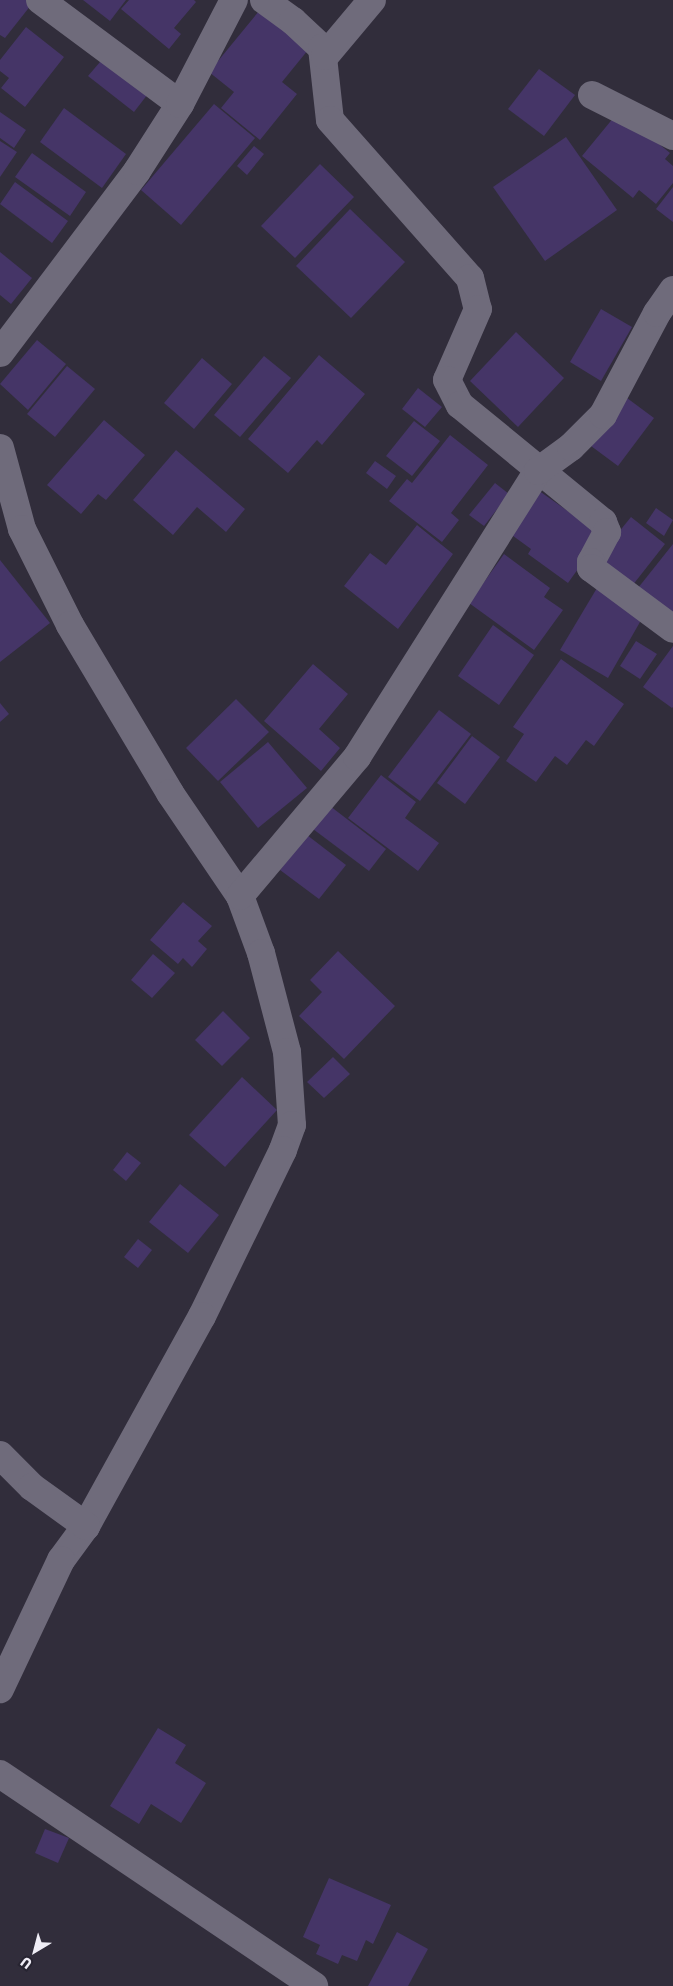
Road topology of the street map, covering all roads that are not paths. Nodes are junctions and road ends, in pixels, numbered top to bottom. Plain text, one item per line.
1 (40, 0) edge
2 (234, 0) edge
3 (264, 0) edge
4 (372, 0) edge
5 (325, 56) junction
6 (592, 95) dead end
7 (180, 104) junction
8 (673, 136) edge
9 (673, 290) edge
10 (0, 353) edge
11 (0, 448) edge
12 (538, 471) junction
13 (673, 629) edge
14 (240, 896) junction
15 (0, 1455) edge
16 (86, 1526) junction
17 (0, 1689) edge
18 (0, 1774) edge
19 (314, 1986) edge

1 - 7 street
2 - 7 street
3 - 5 street
4 - 5 street
5 - 12 street
6 - 8 street
7 - 10 street
9 - 12 street
11 - 14 street
12 - 13 street
12 - 14 street
14 - 16 street
15 - 16 street
16 - 17 street
18 - 19 street

